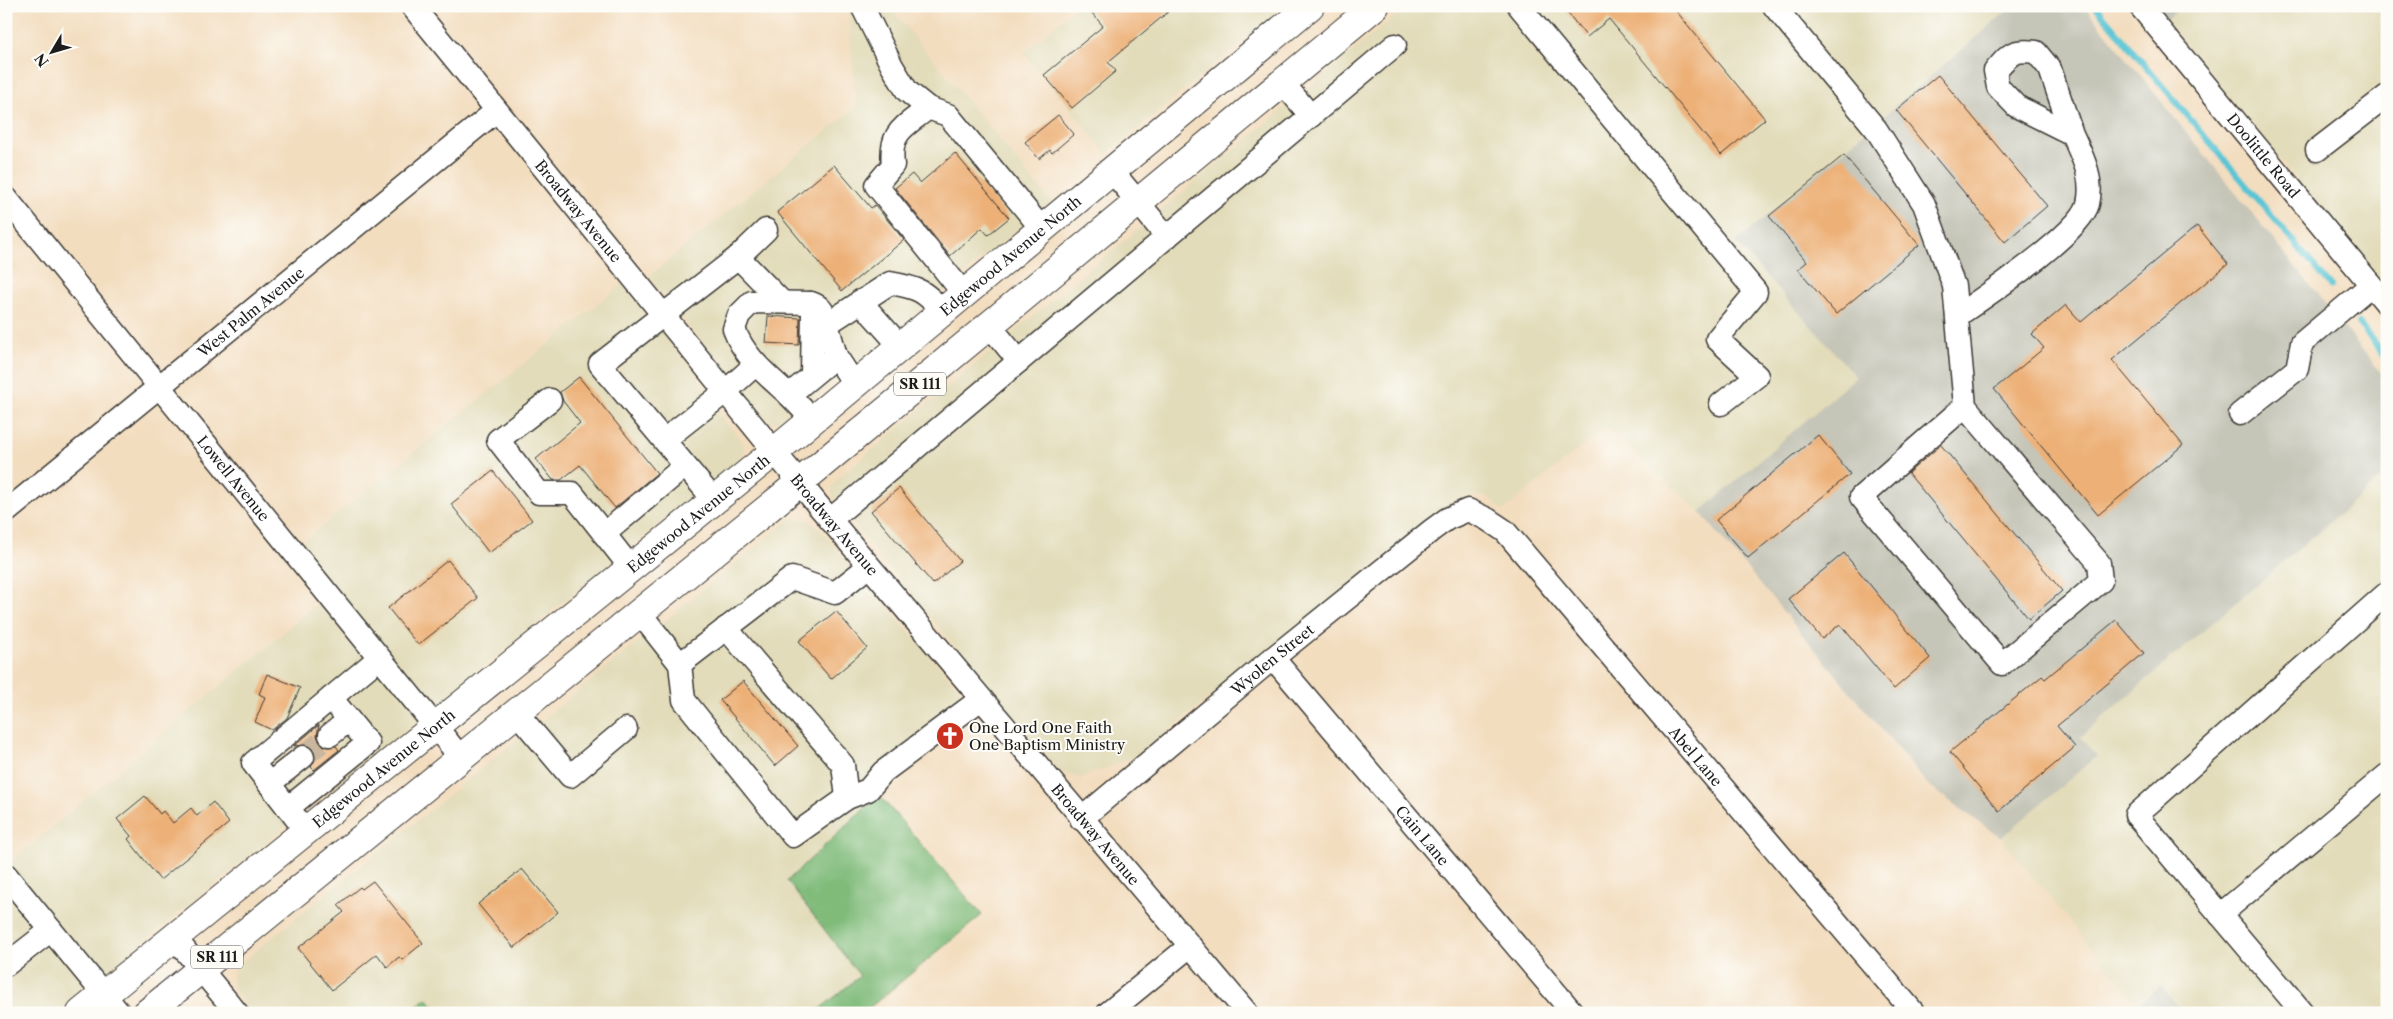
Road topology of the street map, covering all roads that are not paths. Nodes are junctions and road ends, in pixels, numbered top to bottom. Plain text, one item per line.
1 (412, 6) edge
2 (862, 6) edge
3 (1310, 6) edge
4 (1375, 6) edge
5 (1519, 6) edge
6 (1774, 6) edge
7 (2140, 6) edge
8 (1395, 45) dead end
9 (1283, 83) junction
10 (2387, 96) edge
11 (928, 108) junction
12 (496, 111) junction
13 (1311, 116) junction
14 (2072, 134) dead end
15 (2317, 150) dead end
16 (1112, 171) junction
17 (6, 198) edge
18 (1139, 204) junction
19 (1042, 229) junction
20 (766, 230) dead end
21 (1167, 237) junction
22 (738, 257) junction
23 (2371, 285) junction
24 (964, 294) junction
25 (860, 300) junction
26 (782, 302) junction
27 (811, 302) junction
28 (2387, 304) edge
29 (944, 312) junction
30 (662, 315) junction
31 (1957, 316) junction
32 (826, 324) junction
33 (990, 326) junction
34 (900, 347) junction
35 (836, 356) junction
36 (1019, 361) junction
37 (756, 364) junction
38 (812, 375) junction
39 (855, 384) junction
40 (159, 388) junction
41 (725, 392) junction
42 (789, 395) junction
43 (550, 400) dead end
44 (1721, 404) dead end
45 (1965, 406) junction
46 (2240, 414) dead end
47 (813, 420) junction
48 (664, 440) junction
49 (774, 452) junction
50 (685, 466) junction
51 (800, 482) junction
52 (714, 500) junction
53 (1468, 510) joint
54 (6, 512) edge
55 (830, 520) junction
56 (604, 534) junction
57 (869, 566) junction
58 (631, 568) junction
59 (2387, 593) edge
60 (640, 613) junction
61 (726, 628) junction
62 (379, 658) junction
63 (1273, 658) junction
64 (680, 664) junction
65 (331, 698) junction
66 (981, 699) junction
67 (517, 713) junction
68 (349, 720) junction
69 (435, 726) junction
70 (626, 729) dead end
71 (330, 735) tunnel mouth
72 (368, 743) junction
73 (303, 757) tunnel mouth
74 (462, 758) junction
75 (843, 765) junction
76 (386, 766) junction
77 (883, 772) junction
78 (2387, 775) edge
79 (269, 784) junction
80 (847, 798) junction
81 (288, 808) junction
82 (1081, 819) junction
83 (306, 831) junction
84 (6, 875) edge
85 (2220, 915) junction
86 (51, 930) junction
87 (174, 938) junction
88 (1190, 946) junction
89 (6, 964) edge
90 (201, 970) junction
91 (111, 1003) edge
92 (81, 1013) edge
93 (147, 1013) edge
94 (237, 1013) edge
95 (1108, 1013) edge
96 (1247, 1013) edge
97 (1573, 1013) edge
98 (1914, 1013) edge
99 (2303, 1013) edge

1 - 12 street, Broadway Avenue
2 - 11 street
3 - 16 main road, Edgewood Avenue North / SR 111
4 - 9 main road, SR 111
5 - 44 street
6 - 31 street
7 - 23 street, Doolittle Road
8 - 13 street
9 - 13 street
9 - 18 main road, SR 111
10 - 15 street
11 - 19 street
11 - 24 street
12 - 30 street, Broadway Avenue
12 - 40 street, West Palm Avenue
13 - 21 street
14 - 31 street
16 - 18 street
16 - 19 main road, Edgewood Avenue North / SR 111
17 - 40 street, Lowell Avenue
18 - 21 street
18 - 33 main road, SR 111
19 - 24 main road, Edgewood Avenue North / SR 111
20 - 22 street
21 - 36 street
22 - 26 street
22 - 30 street
23 - 28 street, Doolittle Road
23 - 46 street
24 - 29 main road, Edgewood Avenue North / SR 111
25 - 29 street
25 - 32 street
25 - 34 street
26 - 27 street
26 - 37 street
27 - 32 street
27 - 38 street
29 - 34 main road, Edgewood Avenue North / SR 111
30 - 41 street, Broadway Avenue
30 - 48 street
31 - 45 street
32 - 35 street
33 - 36 street
33 - 51 main road, SR 111
34 - 39 main road, Edgewood Avenue North / SR 111
35 - 38 street
35 - 39 street
36 - 55 street
37 - 41 street
37 - 42 street
38 - 42 street
39 - 47 main road, Edgewood Avenue North / SR 111
40 - 54 street, West Palm Avenue
40 - 62 street, Lowell Avenue
41 - 48 street
41 - 49 street, Broadway Avenue
42 - 47 street
43 - 56 street
45 - 45 street
47 - 49 main road, Edgewood Avenue North / SR 111
48 - 50 street
49 - 51 street, Broadway Avenue
49 - 52 main road, Edgewood Avenue North / SR 111
50 - 52 street
50 - 56 street
51 - 55 street, Broadway Avenue
51 - 60 main road, SR 111
52 - 58 main road, Edgewood Avenue North / SR 111
53 - 63 street, Wyolen Street
53 - 98 street, Abel Lane
55 - 57 street, Broadway Avenue
56 - 58 street
57 - 61 street
57 - 66 street, Broadway Avenue
58 - 69 main road, Edgewood Avenue North / SR 111
59 - 85 street
60 - 64 street
60 - 67 main road, SR 111
61 - 64 street
61 - 75 street
62 - 65 street
62 - 69 street, Lowell Avenue
63 - 82 street, Wyolen Street
63 - 97 street, Cain Lane
64 - 80 street
65 - 68 street
65 - 79 street
66 - 77 street
66 - 82 street, Broadway Avenue
67 - 70 street
67 - 74 main road, SR 111
68 - 71 street
68 - 72 street
69 - 74 street, Lowell Avenue
69 - 76 main road, Edgewood Avenue North / SR 111
72 - 76 street
72 - 81 street
73 - 79 street
74 - 90 main road, SR 111
75 - 77 street
75 - 80 street
76 - 83 main road, Edgewood Avenue North / SR 111
77 - 80 street
78 - 85 street
79 - 81 street
81 - 83 street
82 - 88 street, Broadway Avenue
83 - 87 main road, Edgewood Avenue North / SR 111
84 - 86 street
85 - 99 street
86 - 89 street
86 - 91 street
87 - 90 street
87 - 91 main road, Edgewood Avenue North / SR 111
88 - 95 street
88 - 96 street, Broadway Avenue
90 - 93 main road, SR 111
90 - 94 street
91 - 92 main road, Edgewood Avenue North / SR 111

